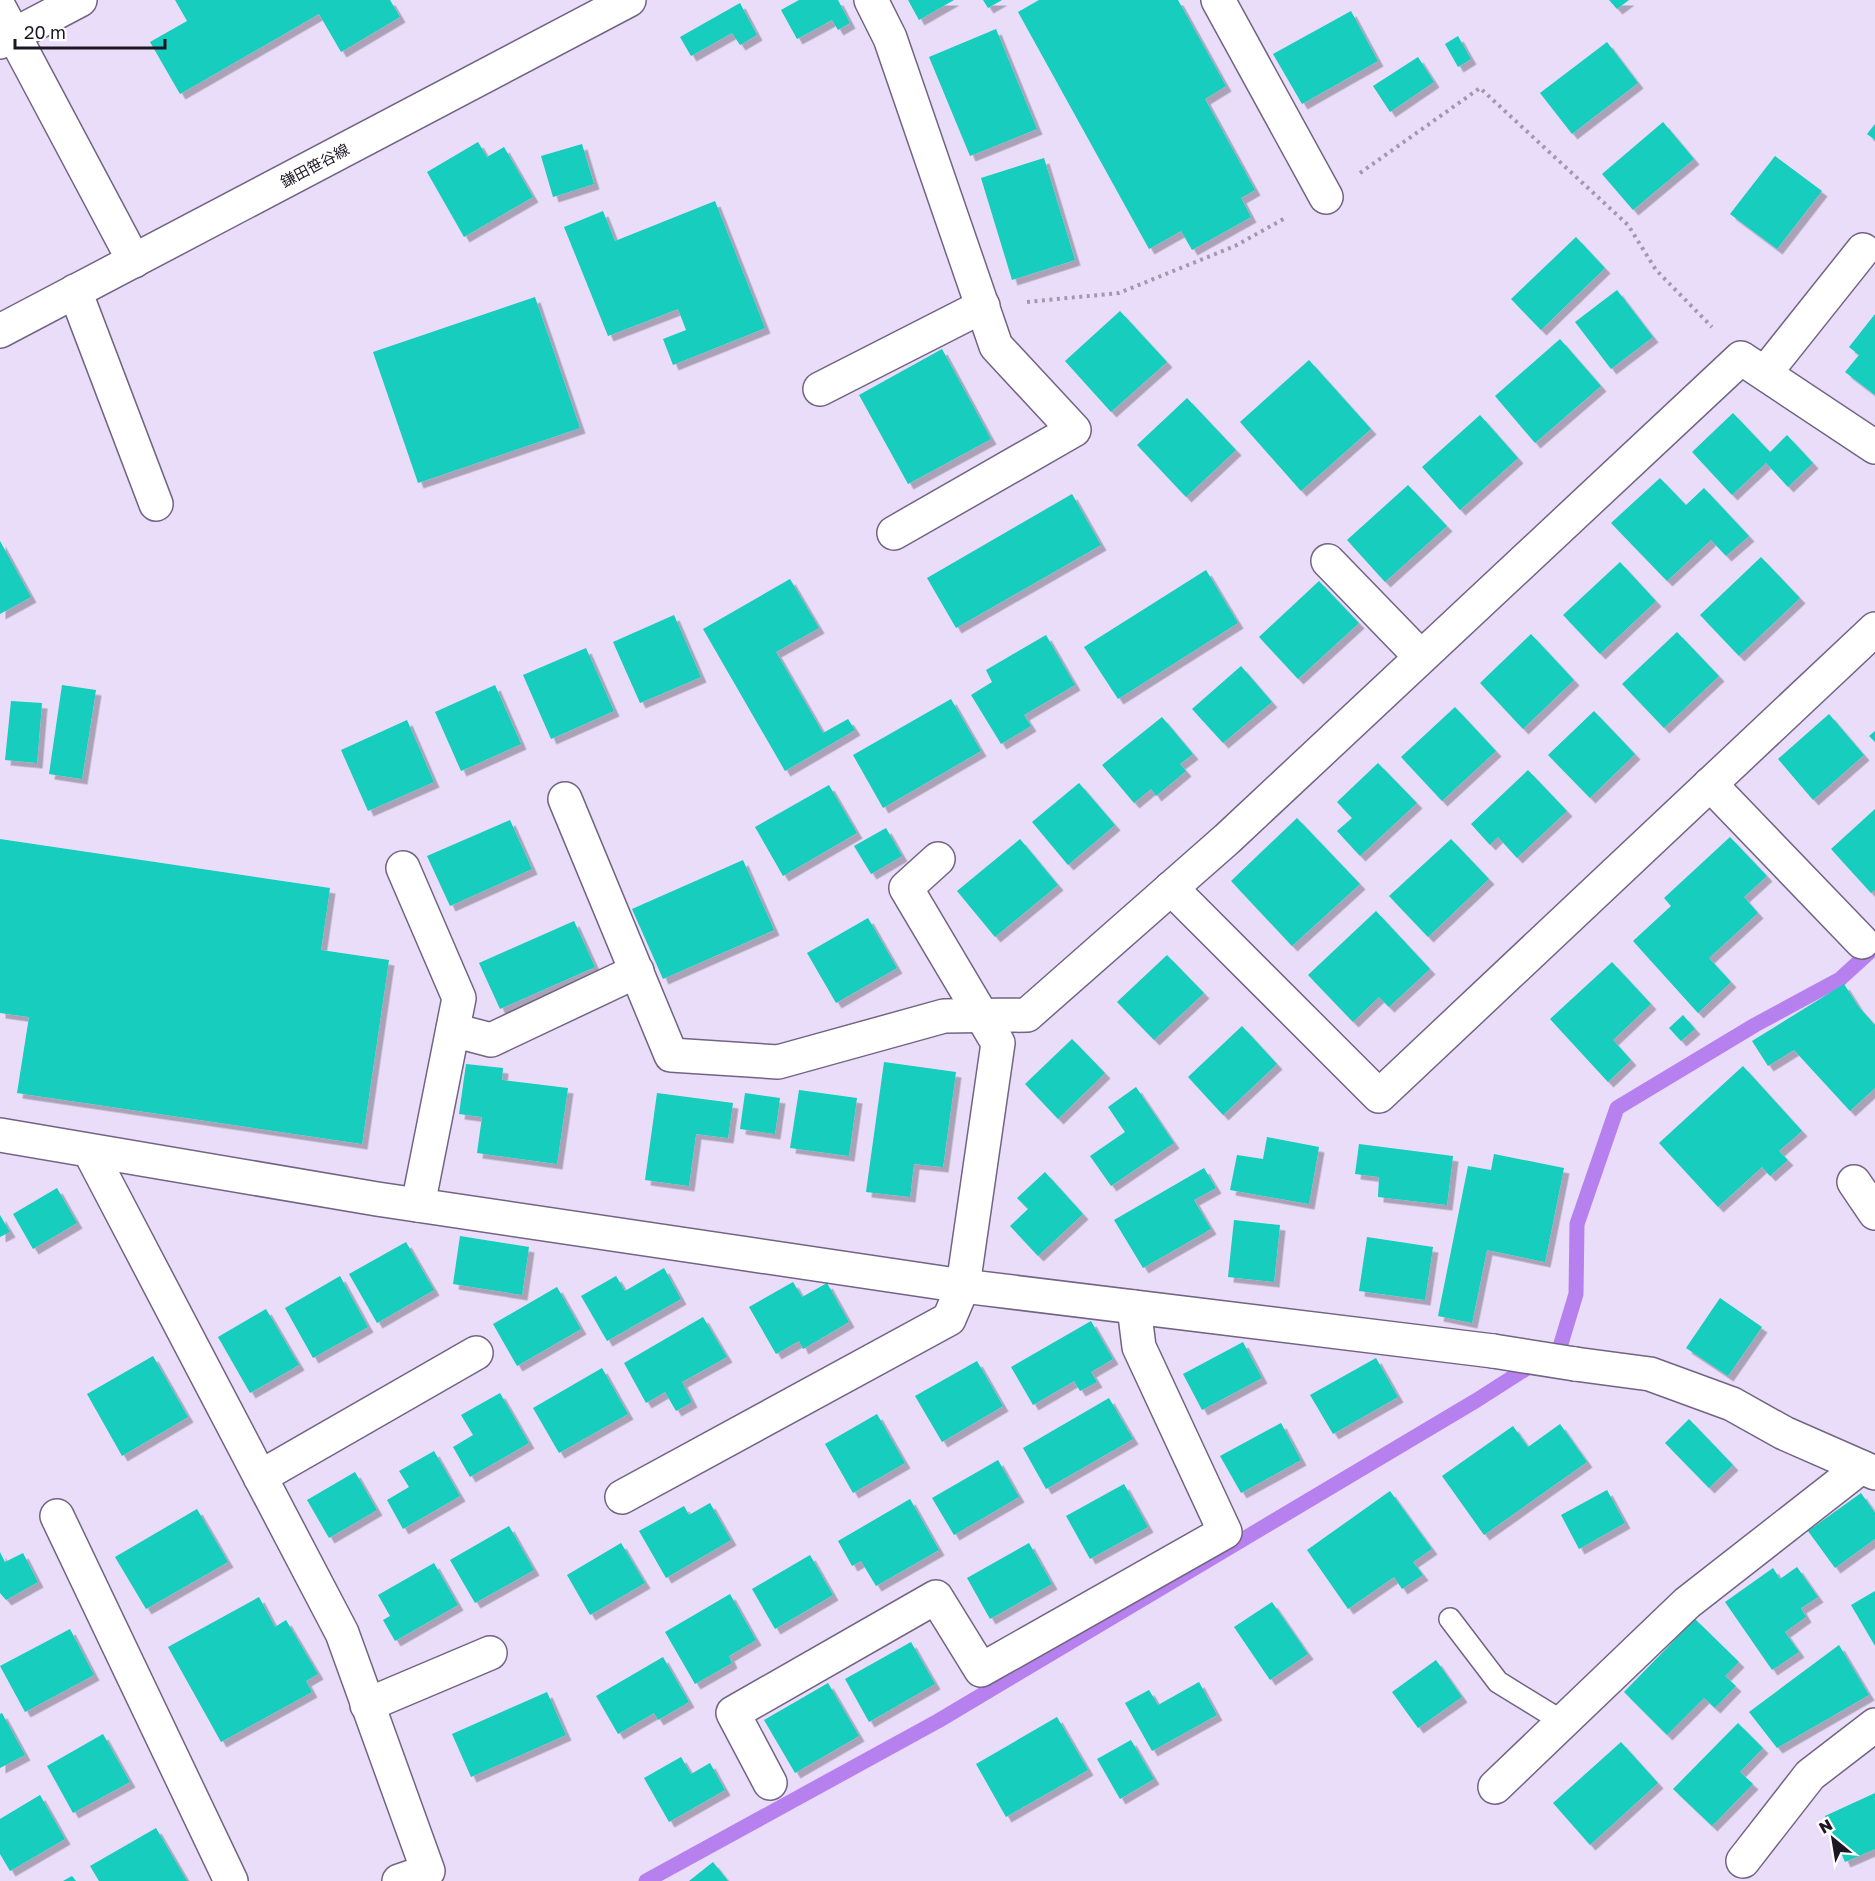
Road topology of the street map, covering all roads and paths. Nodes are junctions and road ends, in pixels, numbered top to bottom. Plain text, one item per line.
1 (80, 0) edge
2 (629, 0) edge
3 (871, 0) edge
4 (1218, 0) edge
5 (5, 28) edge
6 (1326, 196) junction
7 (1863, 250) dead end
8 (134, 261) junction
9 (75, 291) junction
10 (983, 306) junction
11 (0, 331) edge
12 (1753, 366) junction
13 (820, 389) dead end
14 (1875, 447) edge
15 (156, 504) dead end
16 (894, 533) dead end
17 (1328, 561) dead end
18 (1875, 629) edge
19 (1421, 657) junction
20 (1710, 784) junction
21 (565, 799) dead end
22 (938, 859) dead end
23 (403, 868) dead end
24 (1172, 888) junction
25 (1862, 942) dead end
26 (637, 971) junction
27 (983, 1016) junction
28 (453, 1030) junction
29 (0, 1135) edge
30 (90, 1152) junction
31 (1854, 1182) dead end
32 (418, 1205) junction
33 (1875, 1214) edge
34 (963, 1286) junction
35 (1134, 1307) junction
36 (476, 1353) dead end
37 (1868, 1470) edge
38 (260, 1477) junction
39 (622, 1497) dead end
40 (57, 1516) dead end
41 (1450, 1619) dead end
42 (490, 1653) dead end
43 (367, 1705) junction
44 (1563, 1722) junction
45 (1875, 1725) edge
46 (770, 1783) dead end
47 (1495, 1787) dead end
48 (1743, 1861) dead end
49 (422, 1878) edge
50 (231, 1881) edge

1 - 5 street
2 - 8 street, 鎌田笹谷線
3 - 10 street
4 - 6 street
5 - 8 street
6 - 10 path
6 - 12 path
7 - 12 street
8 - 9 street, 鎌田笹谷線
9 - 11 street, 鎌田笹谷線
9 - 15 street
10 - 13 street
10 - 16 street
12 - 14 street
12 - 19 street
17 - 19 street
18 - 20 street
19 - 24 street
20 - 24 street
20 - 25 street
21 - 26 street
22 - 27 street
23 - 28 street
24 - 27 street
26 - 27 street
26 - 28 street
27 - 34 street
28 - 32 street
29 - 30 street
30 - 32 street
30 - 38 street
31 - 33 street
32 - 34 street
34 - 35 street
34 - 39 street
35 - 37 street
35 - 46 street
36 - 38 street
37 - 44 street
38 - 43 street
40 - 50 street
41 - 44 lane
42 - 43 street
43 - 49 street
44 - 47 street
45 - 48 street

